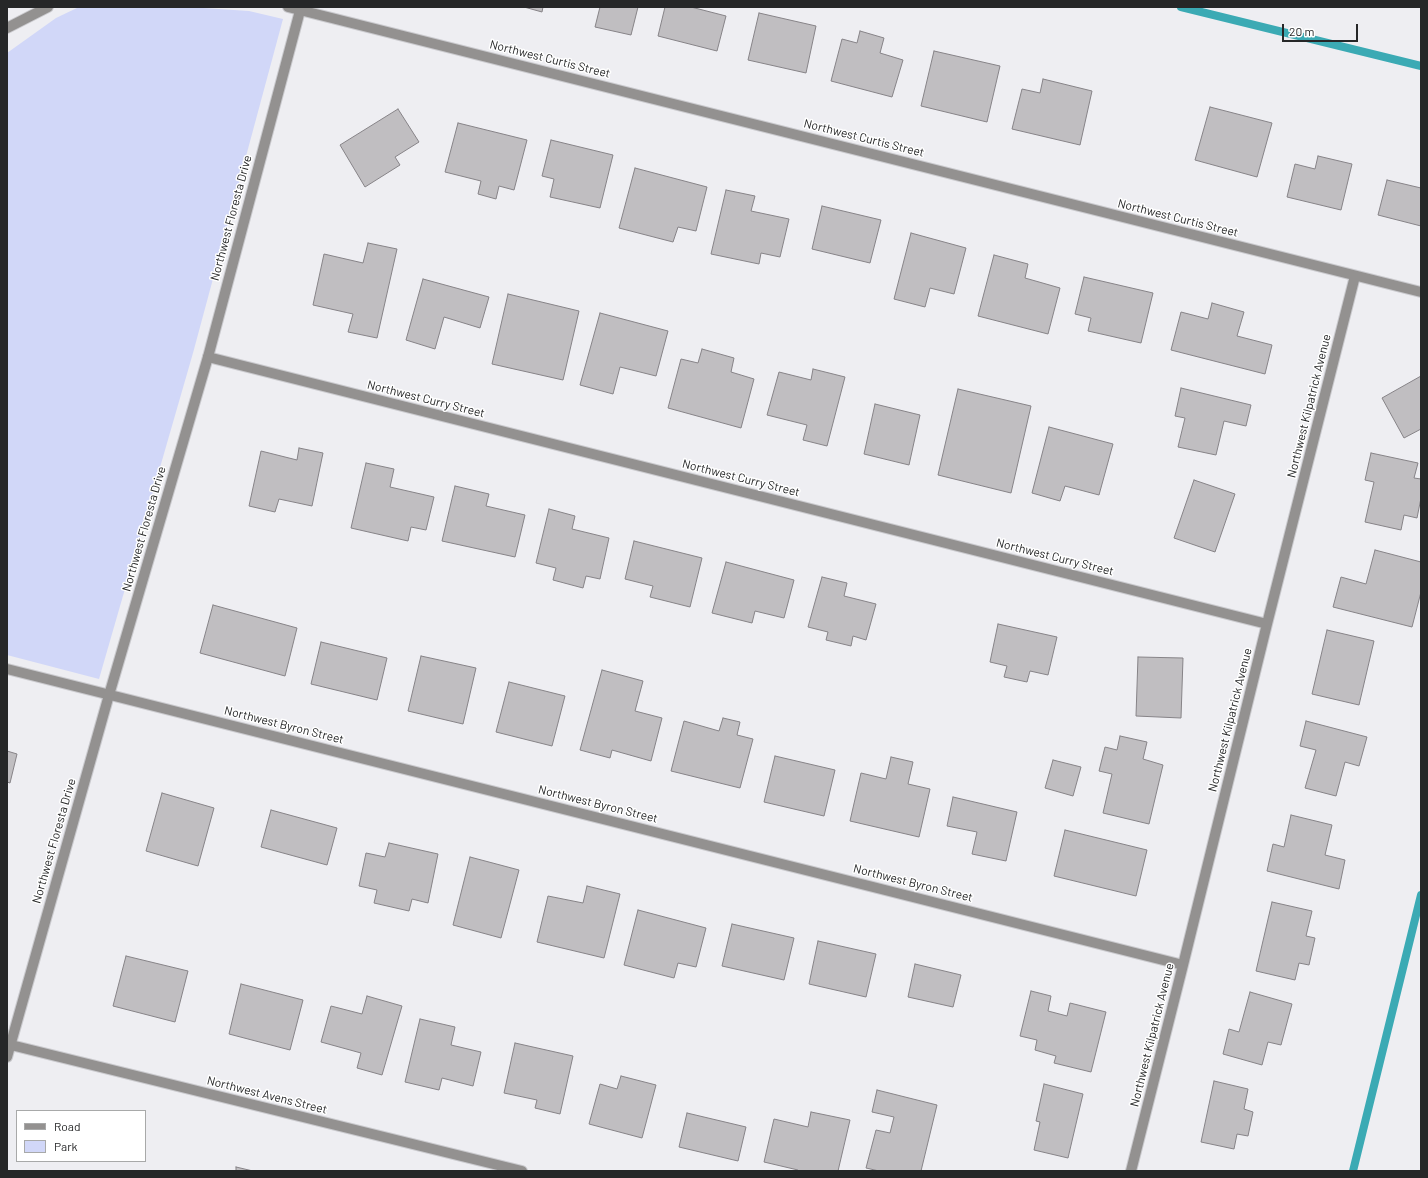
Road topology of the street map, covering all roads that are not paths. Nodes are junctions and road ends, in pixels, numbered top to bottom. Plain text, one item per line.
1 (48, 7) edge
2 (288, 7) edge
3 (301, 8) edge
4 (7, 28) edge
5 (1355, 276) junction
6 (1421, 292) edge
7 (208, 357) junction
8 (1267, 624) junction
9 (7, 669) edge
10 (109, 695) junction
11 (1184, 965) junction
12 (9, 1045) edge
13 (7, 1057) edge
14 (522, 1171) edge
15 (1131, 1171) edge

1 - 4 street
2 - 3 street, Northwest Curtis Street
3 - 5 street, Northwest Curtis Street
3 - 7 street, Northwest Floresta Drive
5 - 6 street, Northwest Curtis Street
5 - 8 street, Northwest Kilpatrick Avenue
7 - 8 street, Northwest Curry Street
7 - 10 street, Northwest Floresta Drive
8 - 11 street, Northwest Kilpatrick Avenue
9 - 10 street, Northwest Byron Street
10 - 11 street, Northwest Byron Street
10 - 12 street, Northwest Floresta Drive
11 - 15 street, Northwest Kilpatrick Avenue
12 - 13 street, Northwest Floresta Drive
12 - 14 street, Northwest Avens Street

